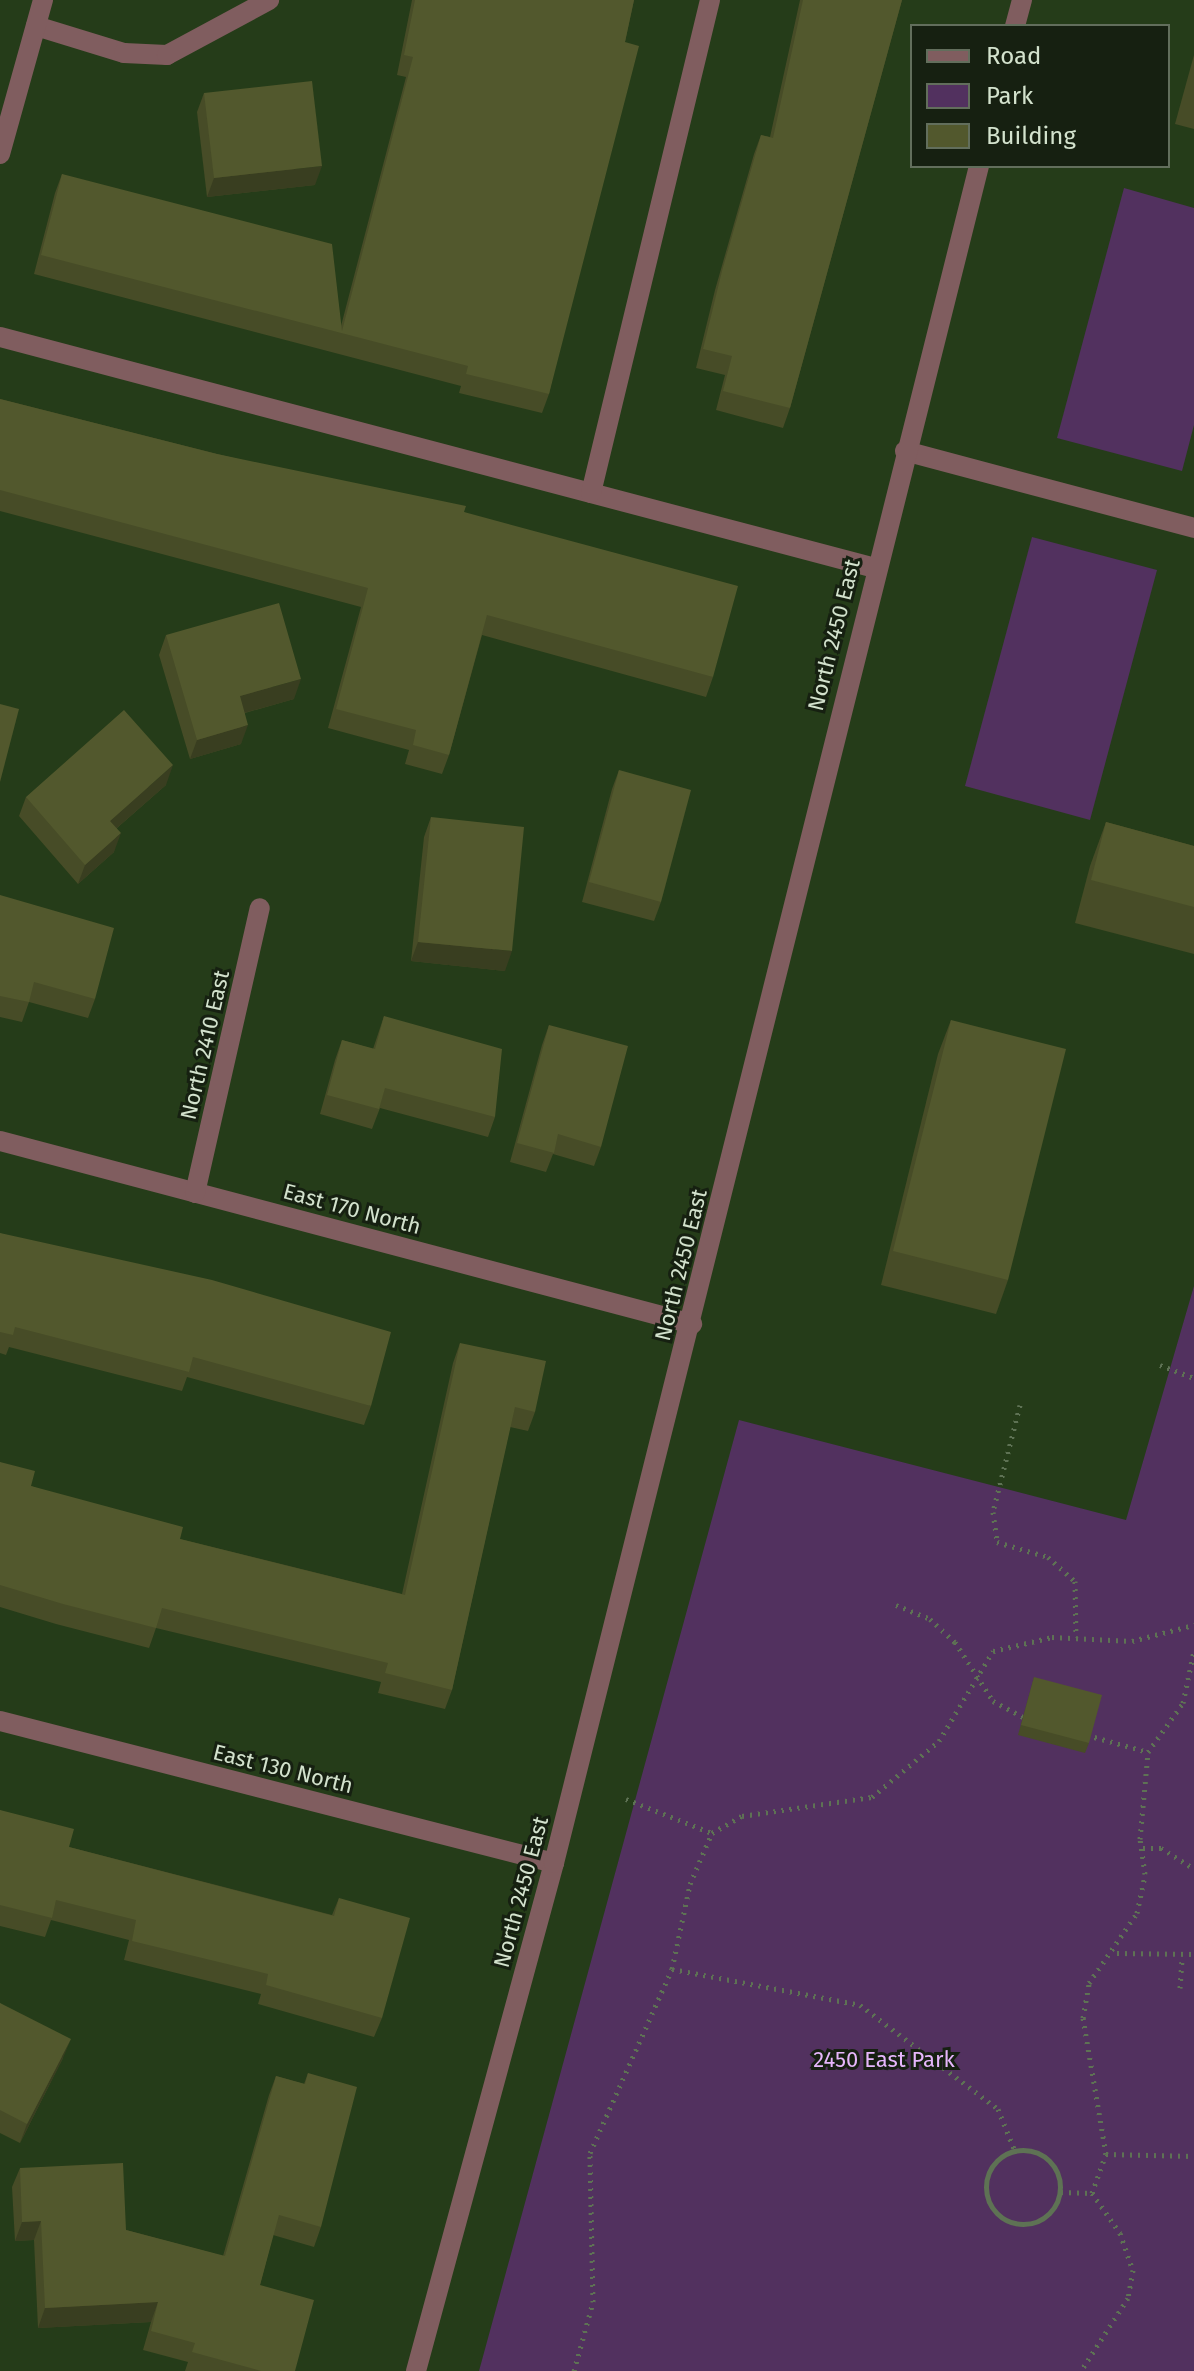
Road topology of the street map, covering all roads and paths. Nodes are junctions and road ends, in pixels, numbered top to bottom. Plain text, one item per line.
1 (43, 0) edge
2 (269, 0) edge
3 (710, 0) edge
4 (1022, 0) edge
5 (1016, 24) edge
6 (36, 26) junction
7 (0, 154) edge
8 (978, 168) edge
9 (0, 337) edge
10 (905, 451) junction
11 (591, 493) junction
12 (1194, 528) edge
13 (875, 568) junction
14 (260, 908) dead end
15 (0, 1141) edge
16 (195, 1193) junction
17 (692, 1324) junction
18 (1160, 1365) dead end
19 (1194, 1378) edge
20 (1020, 1405) dead end
21 (896, 1605) dead end
22 (1194, 1625) edge
23 (1076, 1637) junction
24 (1194, 1651) edge
25 (977, 1678) junction
26 (0, 1721) edge
27 (1034, 1721) edge
28 (1079, 1733) edge
29 (1148, 1752) junction
30 (626, 1799) dead end
31 (712, 1833) junction
32 (1143, 1848) junction
33 (554, 1863) junction
34 (1194, 1869) edge
35 (1116, 1953) junction
36 (1194, 1954) edge
37 (1182, 1958) junction
38 (672, 1969) junction
39 (1180, 1988) dead end
40 (1015, 2151) junction
41 (1106, 2154) junction
42 (1194, 2156) edge
43 (1061, 2192) junction
44 (1092, 2193) junction
45 (416, 2371) edge
46 (574, 2371) edge
47 (1081, 2371) edge

1 - 6 street
2 - 6 street
3 - 11 street
4 - 5 street
6 - 7 street
8 - 10 street, North 2450 East
9 - 11 street
10 - 12 street
10 - 13 street, North 2450 East
11 - 13 street
13 - 17 street, North 2450 East
14 - 16 street, North 2410 East
15 - 16 street, East 170 North
16 - 17 street, East 170 North
17 - 33 street, North 2450 East
18 - 19 path
20 - 23 path
21 - 25 path
22 - 23 path
23 - 25 path
24 - 29 path
25 - 27 path
25 - 31 path
26 - 33 street, East 130 North
28 - 29 path
29 - 32 path
30 - 31 path
31 - 38 path
32 - 34 path
32 - 35 path
33 - 45 street, North 2450 East
35 - 37 path
35 - 41 path
36 - 37 path
37 - 39 path
38 - 40 path
38 - 46 path
40 - 43 path
40 - 43 path
41 - 42 path
41 - 44 path
43 - 44 path
44 - 47 path

